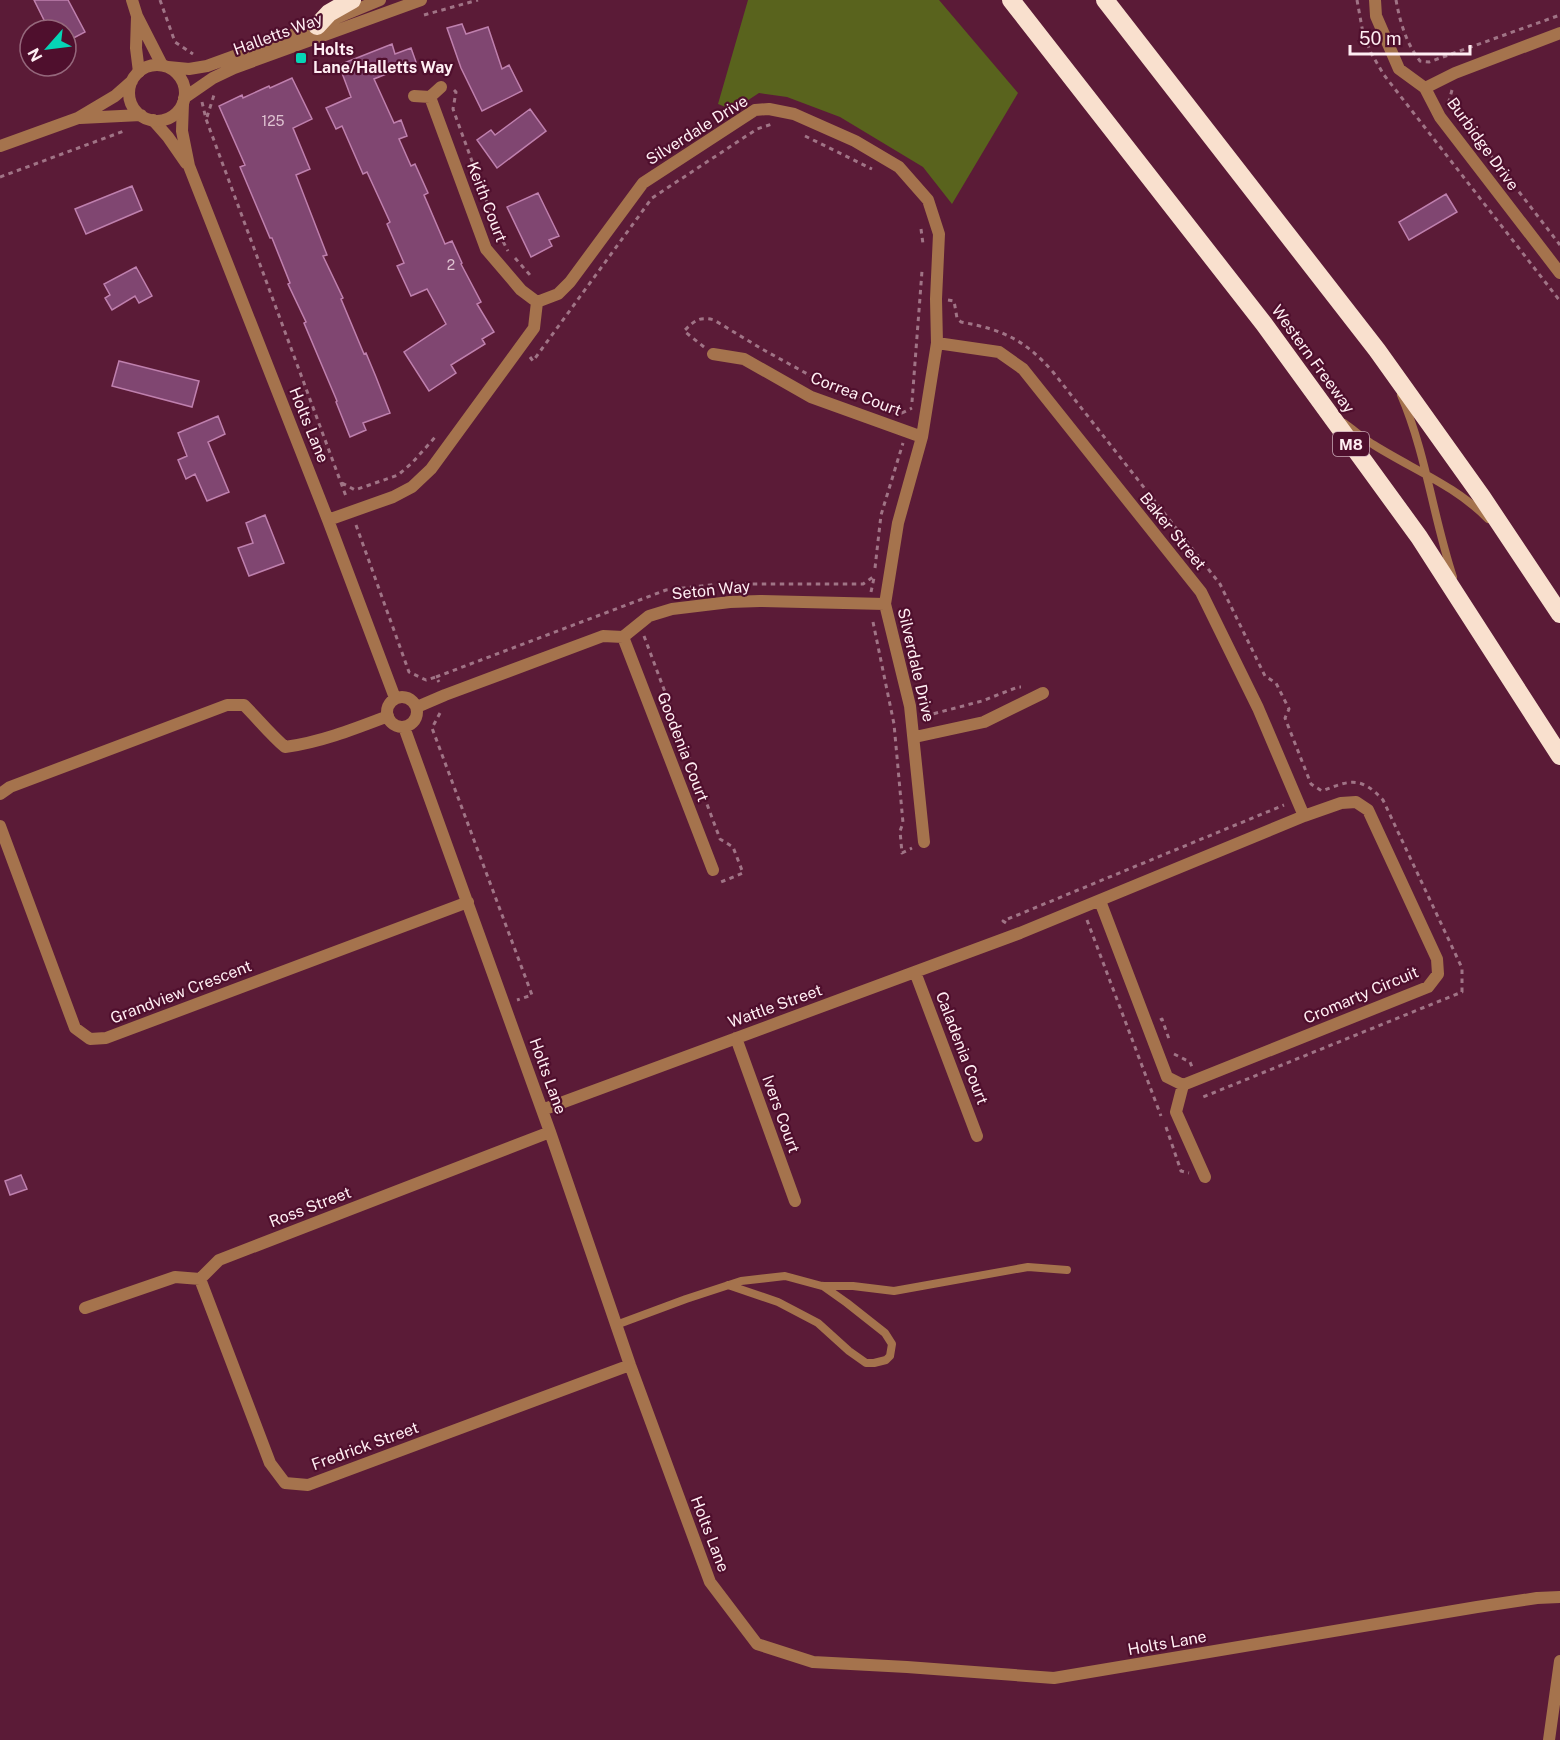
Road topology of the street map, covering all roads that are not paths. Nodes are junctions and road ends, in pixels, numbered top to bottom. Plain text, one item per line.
1 (132, 0) edge
2 (352, 0) edge
3 (380, 0) edge
4 (422, 0) edge
5 (1011, 0) edge
6 (1105, 0) edge
7 (1375, 0) edge
8 (137, 16) junction
9 (317, 26) junction
10 (1560, 33) edge
11 (165, 66) junction
12 (136, 76) junction
13 (441, 87) road end
14 (1425, 88) junction
15 (414, 96) dead end
16 (430, 97) junction
17 (184, 101) junction
18 (78, 118) junction
19 (147, 118) junction
20 (0, 146) edge
21 (189, 166) junction
22 (1560, 273) edge
23 (537, 302) junction
24 (937, 343) junction
25 (713, 354) road end
26 (1388, 366) junction
27 (1325, 409) junction
28 (922, 437) junction
29 (1425, 475) junction
30 (328, 520) junction
31 (1518, 551) junction
32 (1461, 602) junction
33 (885, 604) junction
34 (1560, 614) edge
35 (623, 637) junction
36 (1043, 693) road end
37 (395, 698) junction
38 (417, 707) junction
39 (387, 716) junction
40 (404, 727) junction
41 (915, 737) junction
42 (1560, 756) edge
43 (0, 794) edge
44 (1304, 816) junction
45 (0, 826) edge
46 (924, 842) dead end
47 (713, 870) road end
48 (1100, 901) junction
49 (468, 902) junction
50 (1020, 933) joint
51 (915, 972) junction
52 (736, 1038) junction
53 (1183, 1085) junction
54 (542, 1110) junction
55 (550, 1132) junction
56 (977, 1136) dead end
57 (1205, 1177) road end
58 (795, 1201) dead end
59 (1067, 1270) dead end
60 (200, 1279) junction
61 (728, 1285) junction
62 (822, 1286) junction
63 (85, 1308) dead end
64 (616, 1325) junction
65 (630, 1365) junction
66 (1560, 1597) edge
67 (1560, 1661) edge
68 (1549, 1740) edge

1 - 8 street
2 - 9 highway
3 - 9 street, Halletts Way
4 - 17 street, Halletts Way
5 - 27 highway, Western Freeway / M8
6 - 26 highway
7 - 14 street, Burbidge Drive
8 - 11 street
8 - 12 street
9 - 11 street, Halletts Way
10 - 14 street
11 - 12 street
11 - 17 street
12 - 18 street
12 - 19 street
13 - 16 street
14 - 22 street, Burbidge Drive
15 - 16 street
16 - 23 street, Keith Court
17 - 19 street
17 - 21 street, Holts Lane
18 - 19 street
18 - 20 street
19 - 21 street, Holts Lane
21 - 30 street, Holts Lane
23 - 24 street, Silverdale Drive
23 - 30 street
24 - 28 street, Silverdale Drive
24 - 44 street, Baker Street
25 - 28 street, Correa Court
26 - 29 lane
26 - 31 highway
27 - 29 lane
27 - 32 highway, Western Freeway / M8
28 - 33 street, Silverdale Drive
29 - 31 lane
29 - 32 lane
30 - 37 street, Holts Lane
31 - 34 highway
32 - 42 highway, Western Freeway / M8
33 - 35 street, Seton Way
33 - 41 street, Silverdale Drive
35 - 38 street
35 - 47 street, Goodenia Court
36 - 41 street
37 - 38 street
37 - 39 street
38 - 40 street
39 - 40 street
39 - 43 street
40 - 49 street, Holts Lane
41 - 46 street, Silverdale Drive
44 - 48 street, Cromarty Circuit
44 - 53 street, Cromarty Circuit
45 - 49 street, Grandview Crescent
48 - 50 street, Cromarty Circuit
48 - 53 street
49 - 54 street, Holts Lane
50 - 51 street, Wattle Street
51 - 52 street, Wattle Street
51 - 56 street, Caladenia Court
52 - 54 street, Wattle Street
52 - 58 street, Ivers Court
53 - 57 street
54 - 55 street, Holts Lane
55 - 60 street, Ross Street
55 - 64 street, Holts Lane
59 - 62 lane
60 - 63 street
60 - 65 street, Fredrick Street
61 - 62 lane
61 - 62 lane
61 - 64 lane
64 - 65 street, Holts Lane
65 - 66 street, Holts Lane
67 - 68 street

